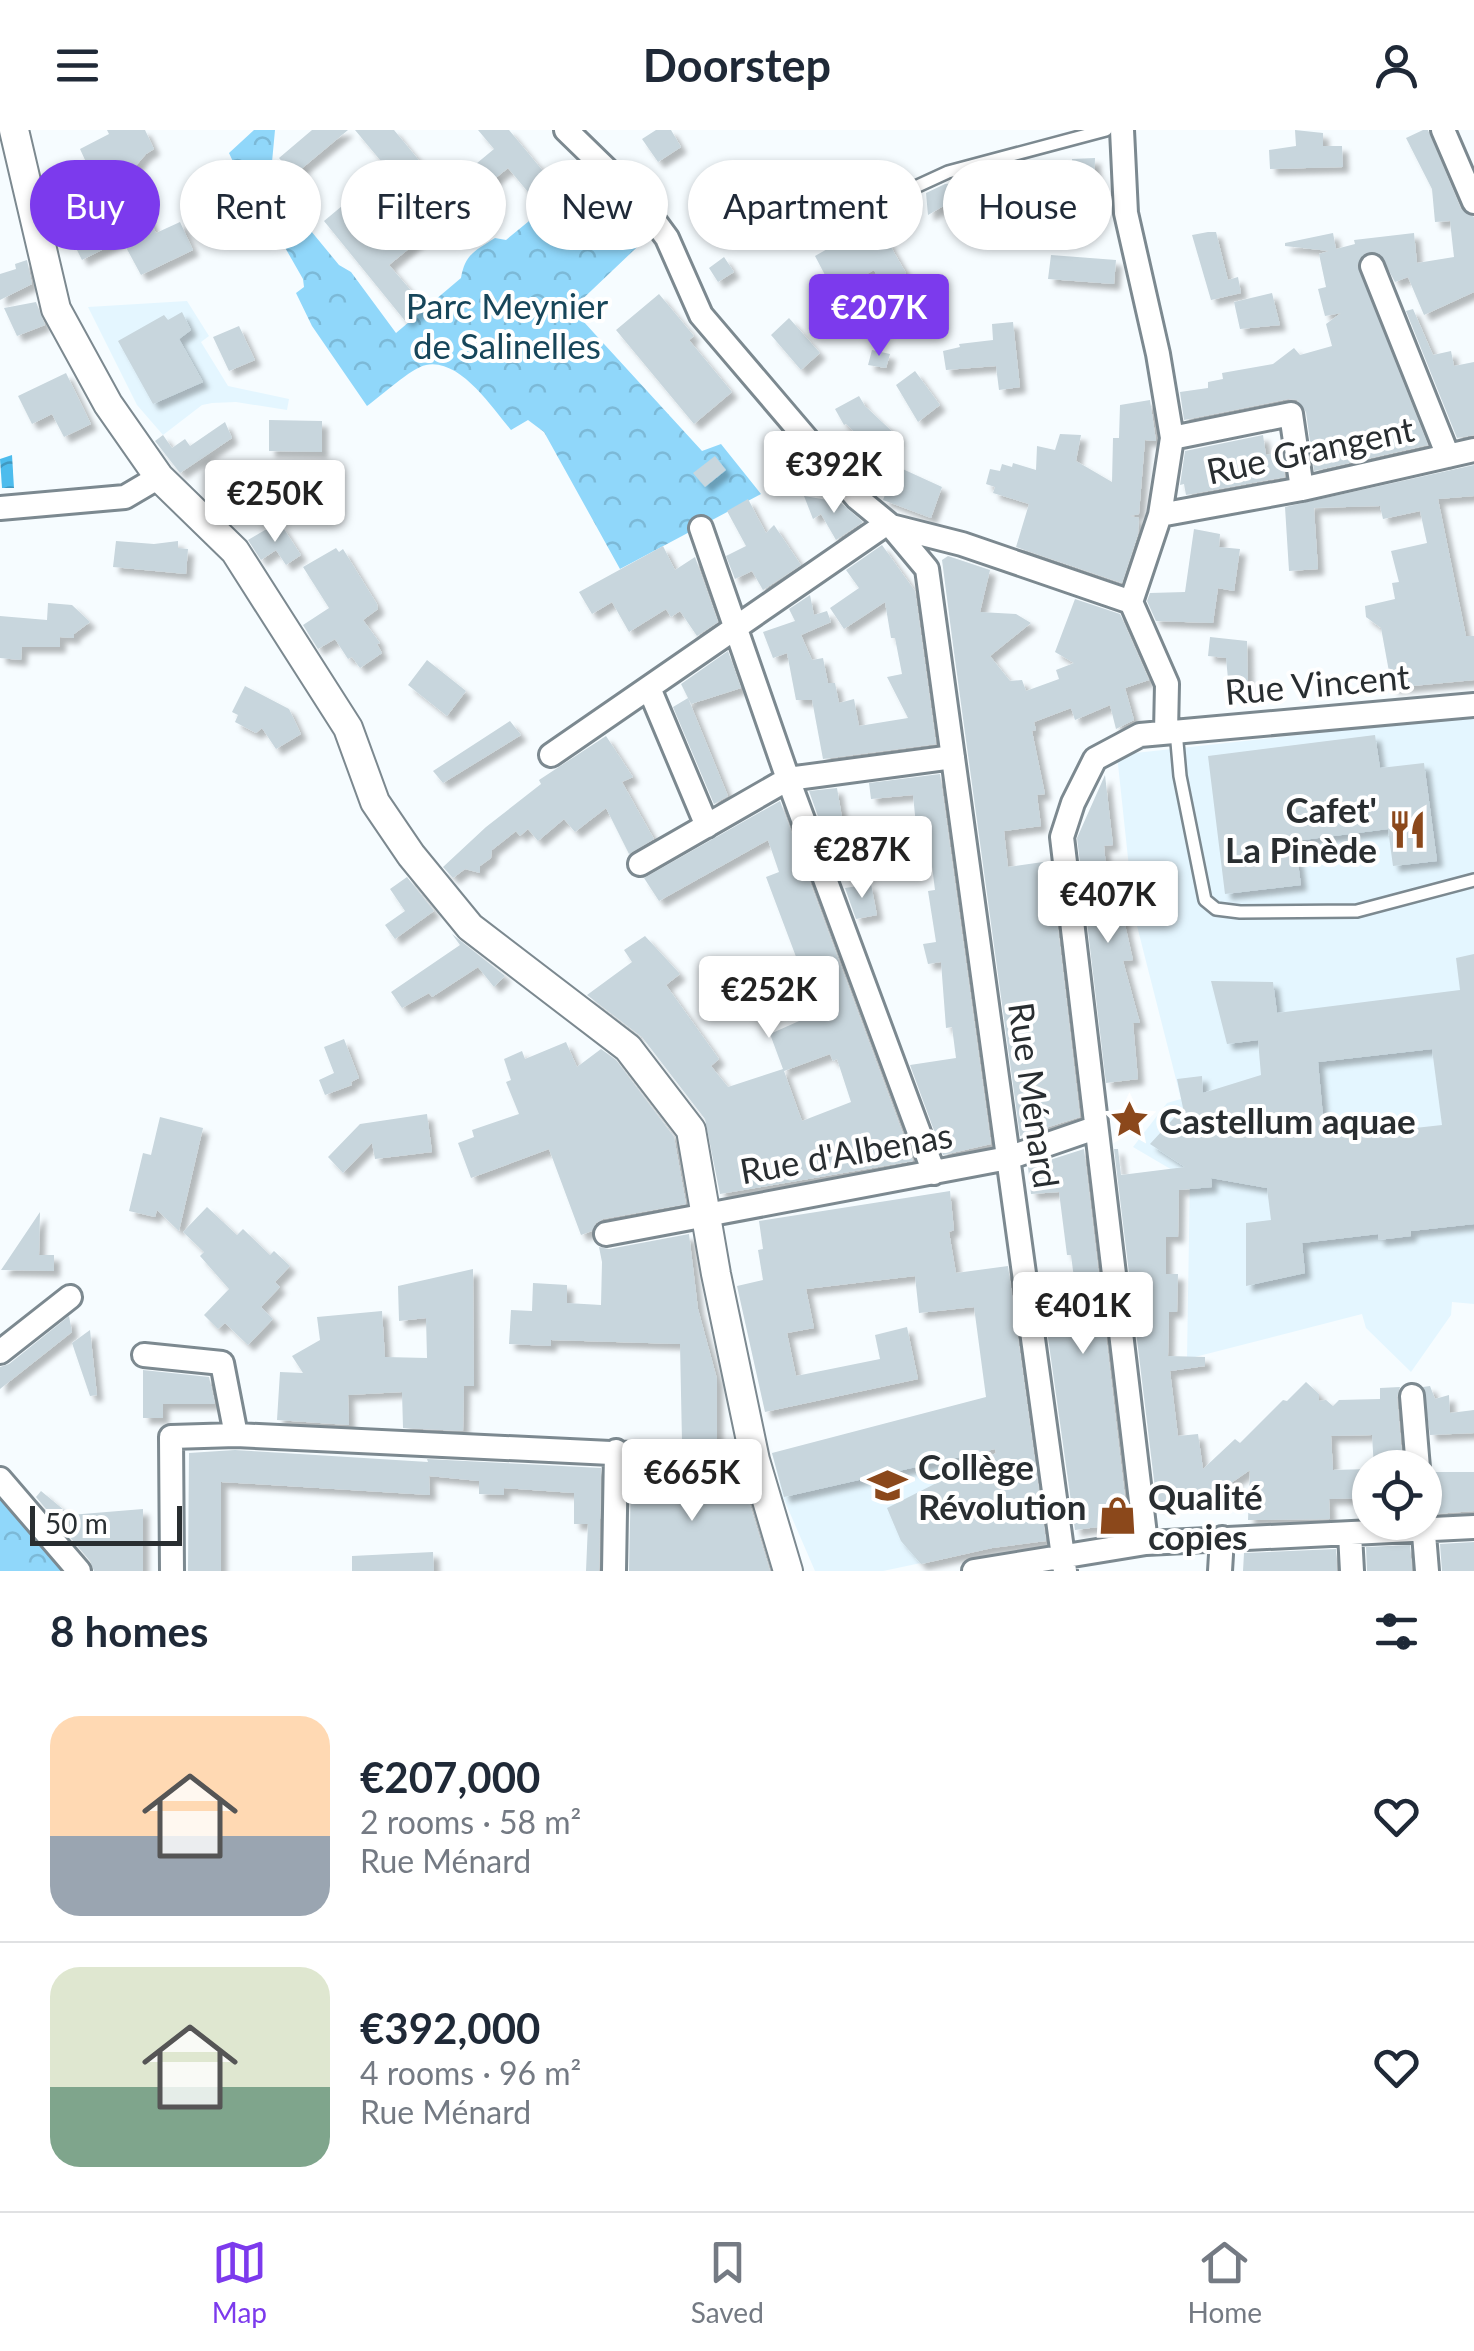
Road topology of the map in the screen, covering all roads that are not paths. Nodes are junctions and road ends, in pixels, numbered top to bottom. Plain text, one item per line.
1 (14, 130) edge
2 (566, 130) edge
3 (1106, 130) edge
4 (1122, 130) edge
5 (1443, 130) edge
6 (923, 183) edge
7 (1474, 202) edge
8 (1372, 266) dead end
9 (1172, 438) junction
10 (1474, 450) edge
11 (1448, 456) junction
12 (159, 477) junction
13 (1302, 488) junction
14 (0, 508) edge
15 (1160, 514) junction
16 (888, 525) junction
17 (701, 528) dead end
18 (936, 538) junction
19 (927, 569) junction
20 (1131, 602) junction
21 (735, 628) junction
22 (649, 688) junction
23 (1474, 695) edge
24 (1474, 705) edge
25 (1344, 716) junction
26 (1171, 731) junction
27 (551, 756) dead end
28 (953, 757) junction
29 (788, 780) junction
30 (706, 826) junction
31 (640, 864) dead end
32 (1474, 880) edge
33 (1095, 1128) junction
34 (1008, 1158) junction
35 (934, 1173) junction
36 (706, 1213) junction
37 (606, 1234) dead end
38 (70, 1297) dead end
39 (0, 1352) edge
40 (144, 1355) dead end
41 (1412, 1396) dead end
42 (236, 1435) junction
43 (1416, 1450) edge
44 (616, 1451) junction
45 (756, 1460) junction
46 (0, 1478) edge
47 (1442, 1527) edge
48 (1474, 1528) edge
49 (1350, 1534) joint
50 (1222, 1538) junction
51 (1425, 1540) edge
52 (1146, 1544) junction
53 (1064, 1563) edge
54 (79, 1571) edge
55 (172, 1571) edge
56 (614, 1571) edge
57 (788, 1571) edge
58 (974, 1571) edge
59 (1220, 1571) edge
60 (1352, 1571) edge
61 (1428, 1571) edge

1 - 12 street
2 - 16 street
3 - 6 lane
4 - 9 street
5 - 7 street
8 - 11 street
9 - 13 street
9 - 15 street
10 - 11 street, Rue Grangent
11 - 13 street, Rue Grangent
12 - 14 street
12 - 36 street
13 - 15 street, Rue Grangent
15 - 20 street
16 - 18 street
16 - 19 street
16 - 21 street
17 - 21 street
18 - 19 street, Rue Ménard
18 - 20 street
19 - 28 street, Rue Ménard
20 - 26 street
21 - 22 street
21 - 29 street
22 - 27 street
22 - 30 street
23 - 25 street
24 - 25 street, Rue Vincent
25 - 26 street, Rue Vincent
26 - 32 lane
26 - 33 street, Rue Vincent
28 - 29 street
28 - 34 street, Rue Ménard
29 - 30 street
29 - 35 street
30 - 31 street
33 - 34 street, Rue d'Albenas
33 - 52 street, Rue Vincent
34 - 35 street, Rue d'Albenas
34 - 53 street, Rue Ménard
35 - 36 street, Rue d'Albenas
36 - 37 street, Rue d'Albenas
36 - 45 street
38 - 39 street
40 - 42 street
41 - 43 street
42 - 44 street
42 - 55 street
44 - 45 street
44 - 56 street
45 - 57 street
46 - 54 street
47 - 48 street
49 - 50 street
49 - 60 street
50 - 52 street
50 - 59 street
51 - 61 street
52 - 53 street
53 - 58 street

